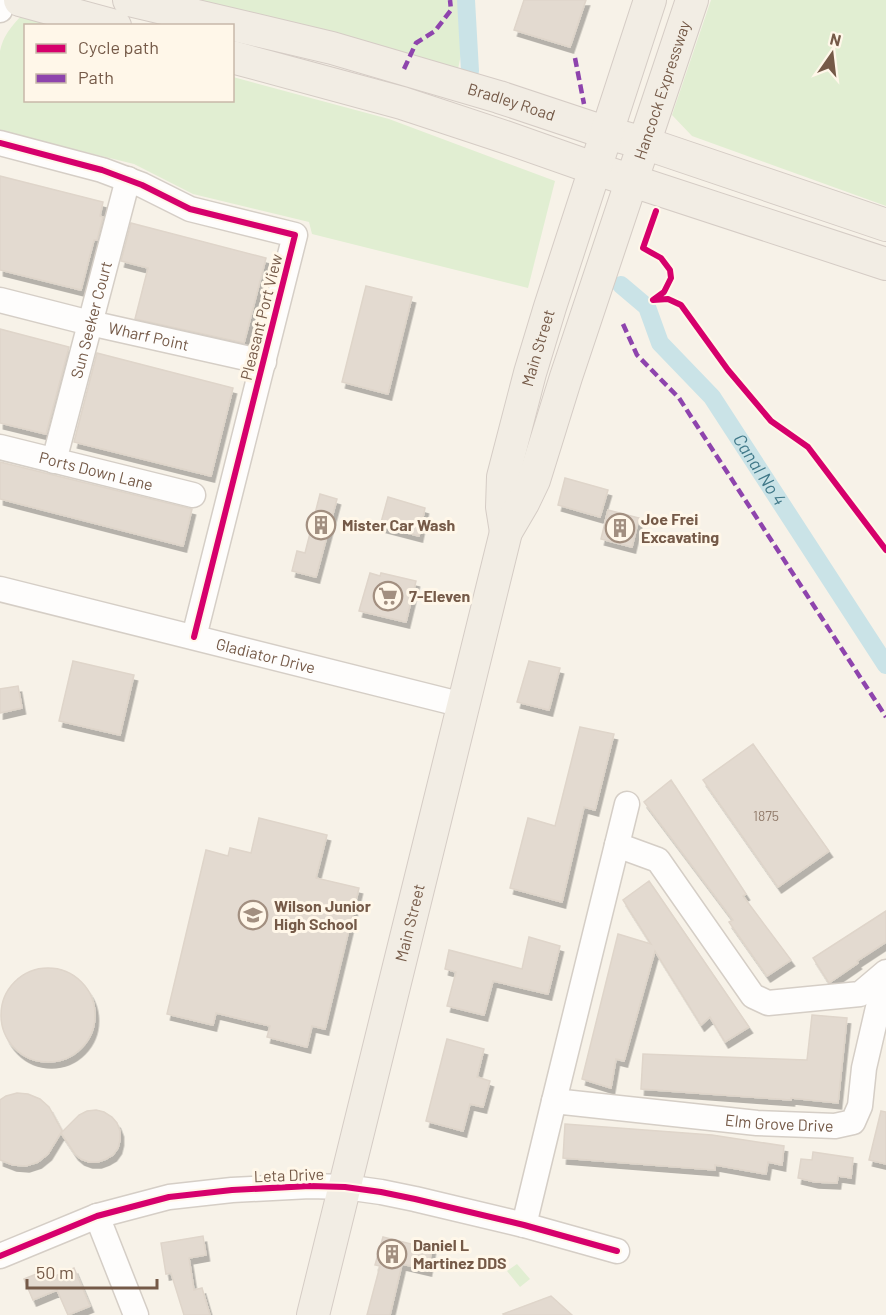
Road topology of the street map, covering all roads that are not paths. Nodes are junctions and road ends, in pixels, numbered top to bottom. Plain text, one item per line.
1 (2, 0) edge
2 (20, 0) edge
3 (129, 0) edge
4 (650, 0) edge
5 (692, 0) edge
6 (0, 10) edge
7 (109, 24) edge
8 (230, 24) edge
9 (234, 25) edge
10 (234, 58) edge
11 (607, 133) junction
12 (0, 143) edge
13 (644, 143) junction
14 (596, 169) junction
15 (128, 179) junction
16 (632, 180) junction
17 (886, 225) edge
18 (886, 264) edge
19 (0, 300) edge
20 (90, 323) junction
21 (264, 362) junction
22 (0, 447) edge
23 (54, 461) junction
24 (193, 495) dead end
25 (506, 532) junction
26 (0, 589) edge
27 (194, 637) junction
28 (463, 705) junction
29 (627, 804) dead end
30 (617, 845) junction
31 (886, 973) edge
32 (554, 1101) junction
33 (345, 1187) junction
34 (97, 1216) junction
35 (524, 1225) junction
36 (617, 1251) dead end
37 (0, 1256) edge
38 (136, 1315) edge
39 (314, 1315) edge

1 - 6 street
2 - 7 main road
3 - 8 main road, Bradley Road
4 - 11 main road
5 - 13 main road, Hancock Expressway
9 - 11 main road, Bradley Road
10 - 14 main road
11 - 13 main road, Bradley Road
11 - 14 main road
12 - 15 street, Pleasant Port View
13 - 16 main road, Hancock Expressway
13 - 17 main road, Bradley Road
14 - 16 main road
14 - 25 main road, Main Street
15 - 20 street, Sun Seeker Court
15 - 21 street, Pleasant Port View
16 - 18 main road
16 - 25 main road, Main Street
19 - 20 street, Wharf Point
20 - 21 street, Wharf Point
20 - 23 street, Sun Seeker Court
21 - 27 street, Pleasant Port View
22 - 23 street, Ports Down Lane
23 - 24 street, Ports Down Lane
25 - 28 main road, Main Street
26 - 27 street, Gladiator Drive
27 - 28 street, Gladiator Drive
28 - 33 main road, Main Street
29 - 30 street
30 - 31 street, Elm Grove Drive
30 - 32 street
31 - 32 street, Elm Grove Drive
32 - 35 street
33 - 34 street, Leta Drive
33 - 35 street, Leta Drive
33 - 39 main road, Main Street
34 - 37 street, Leta Drive
34 - 38 street
35 - 36 street, Leta Drive

